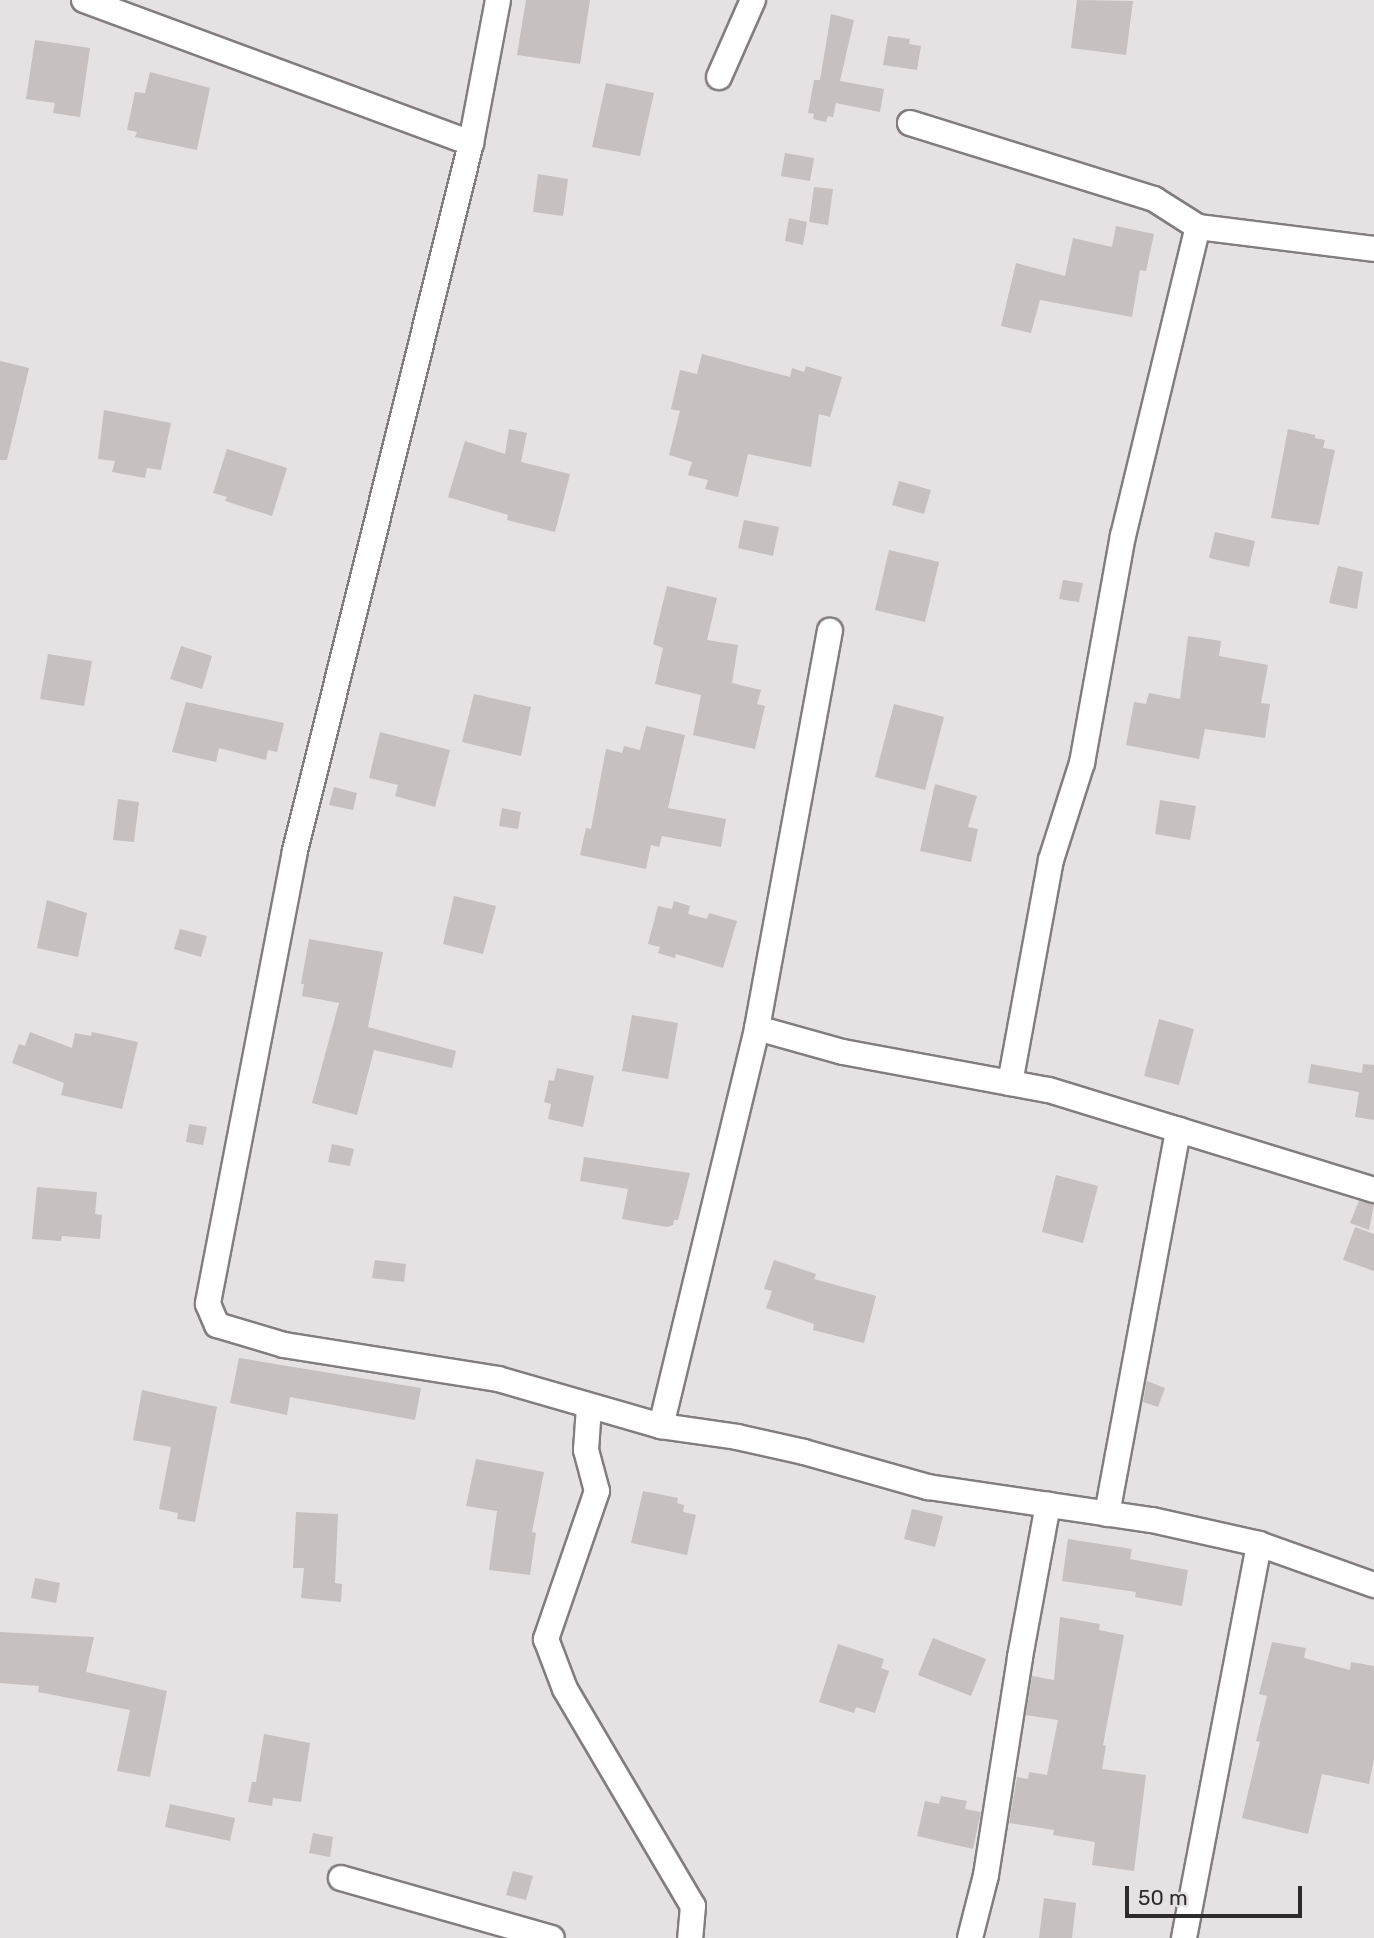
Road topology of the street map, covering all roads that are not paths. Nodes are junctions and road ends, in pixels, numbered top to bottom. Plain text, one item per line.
1 (84, 0) edge
2 (498, 0) edge
3 (753, 0) edge
4 (719, 77) dead end
5 (910, 123) dead end
6 (471, 143) junction
7 (1198, 227) junction
8 (1374, 249) edge
9 (830, 632) dead end
10 (757, 1028) junction
11 (1010, 1083) junction
12 (1178, 1130) junction
13 (1374, 1190) edge
14 (589, 1408) junction
15 (661, 1426) junction
16 (1048, 1505) junction
17 (1107, 1514) junction
18 (1259, 1544) junction
19 (1374, 1585) edge
20 (341, 1878) dead end
21 (552, 1938) edge
22 (690, 1938) edge
23 (970, 1938) edge
24 (1184, 1938) edge

1 - 6 street
2 - 6 street
3 - 4 street
5 - 7 street
6 - 14 street
7 - 8 street
7 - 11 street
9 - 10 street
10 - 11 street
10 - 15 street
11 - 12 street
12 - 13 street
12 - 17 street
14 - 15 street
14 - 22 street
15 - 16 street
16 - 17 street
16 - 23 street
17 - 18 street
18 - 19 street
18 - 24 street
20 - 21 street

